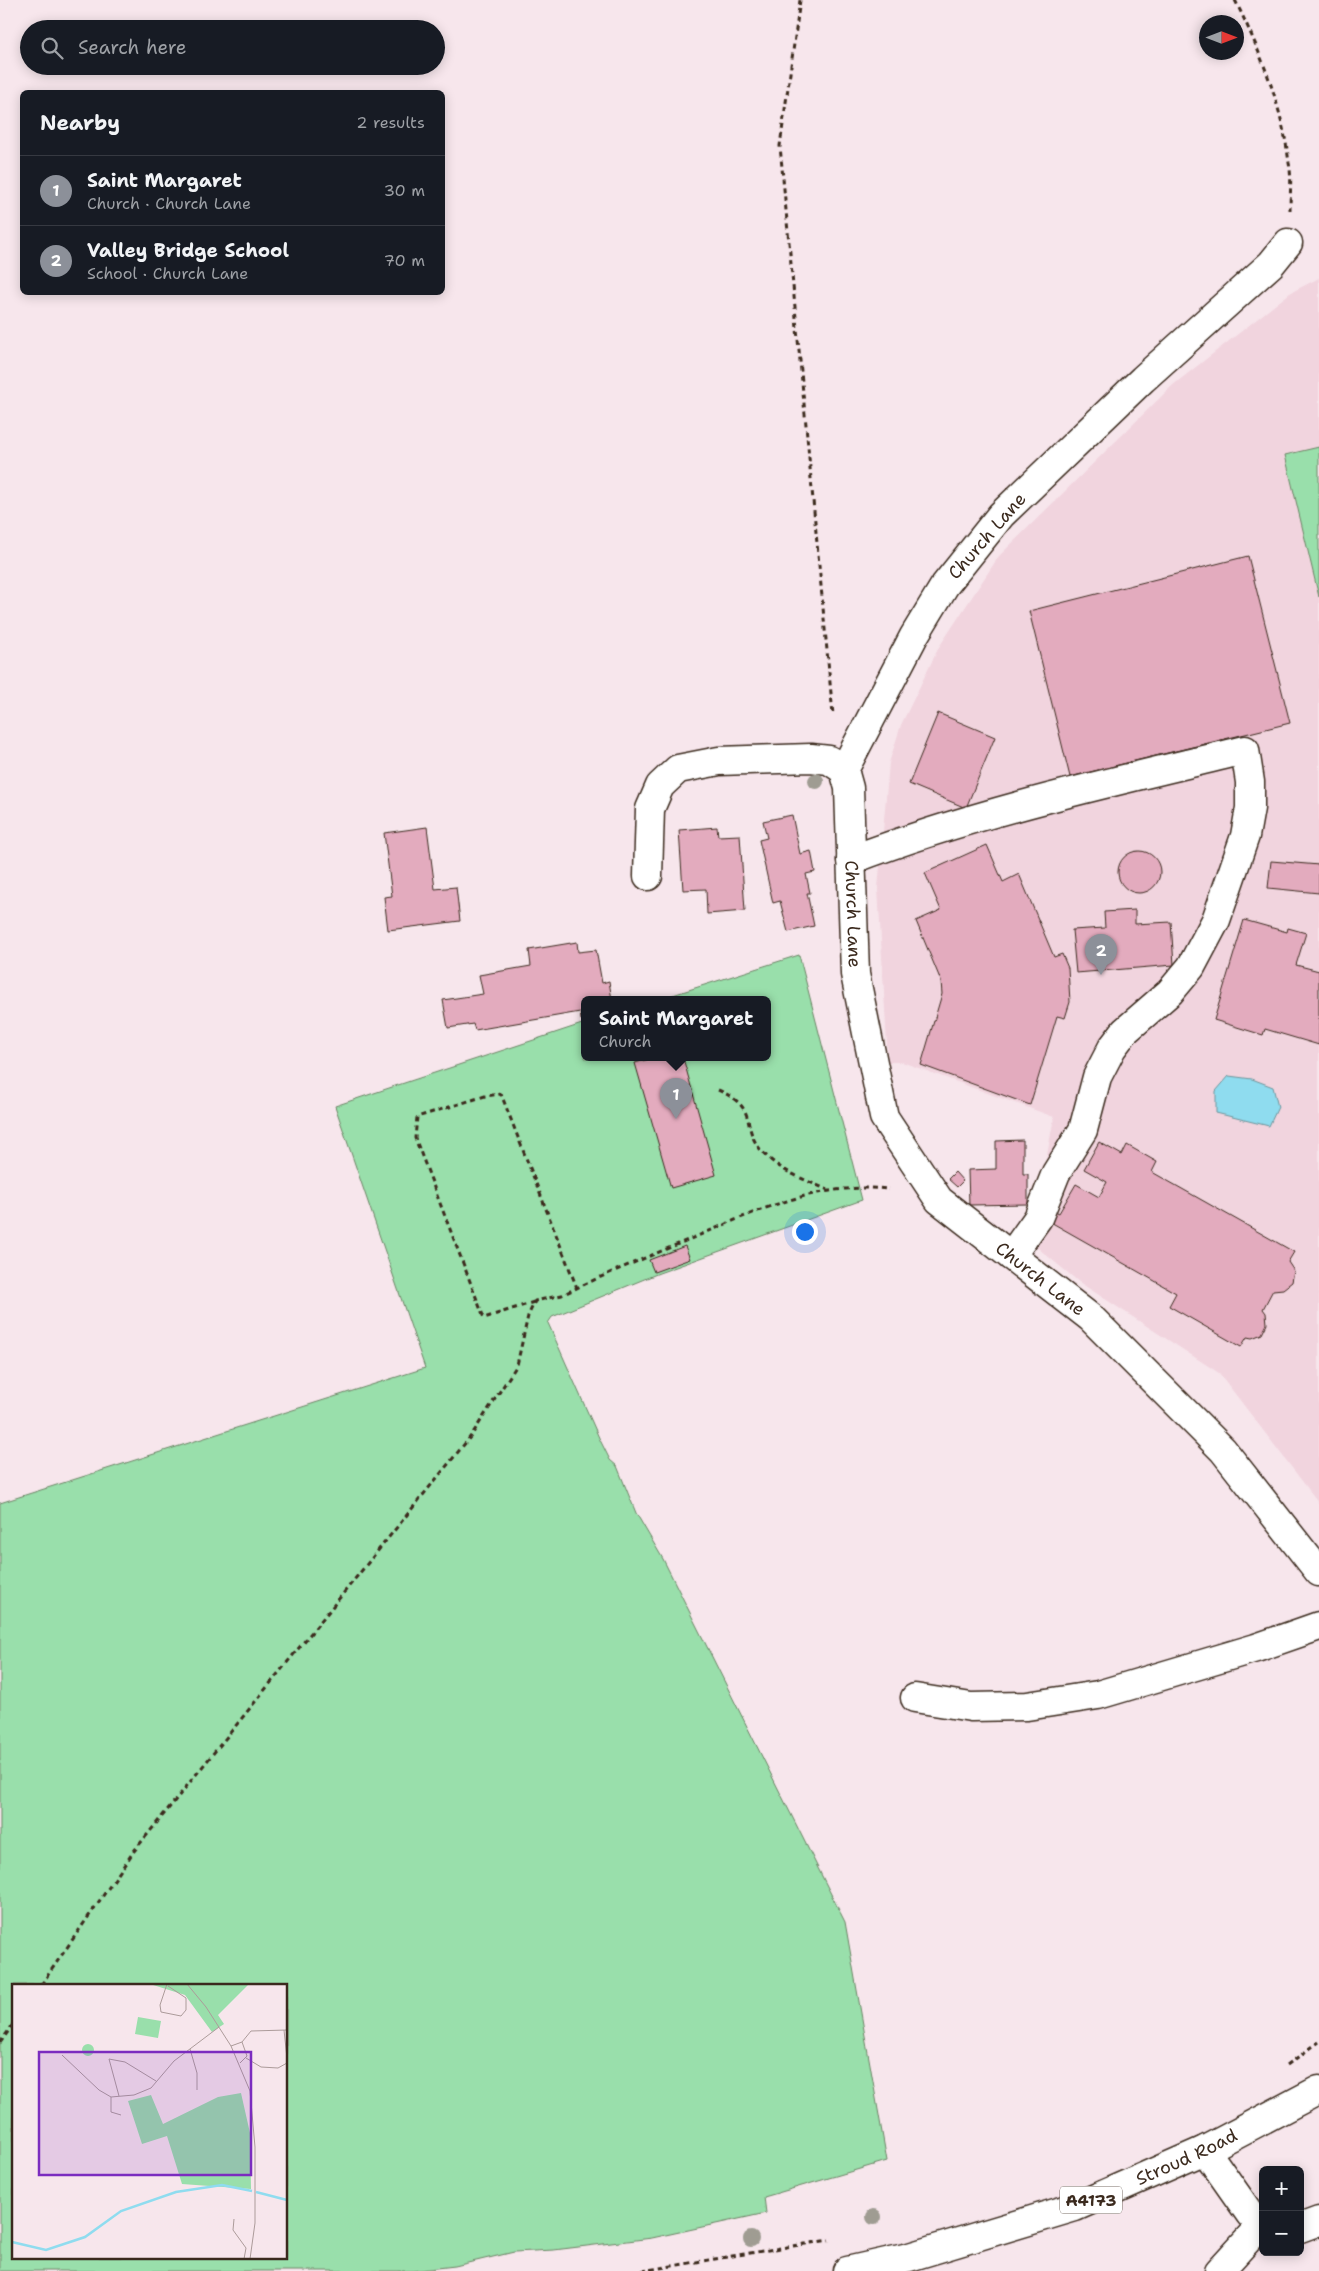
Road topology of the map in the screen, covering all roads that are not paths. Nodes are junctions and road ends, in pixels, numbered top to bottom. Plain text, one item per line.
1 (1288, 243) road end
2 (844, 770) junction
3 (851, 860) junction
4 (648, 876) dead end
5 (1011, 1256) junction
6 (1319, 1572) edge
7 (1319, 1626) edge
8 (915, 1698) dead end
9 (1319, 2090) edge
10 (1205, 2150) junction
11 (1319, 2221) edge
12 (1259, 2222) edge
13 (1259, 2227) edge
14 (1304, 2227) edge
15 (847, 2271) edge
16 (1219, 2271) edge

1 - 2 street, Church Lane
2 - 3 street, Church Lane
2 - 4 street
3 - 5 street, Church Lane
3 - 5 street
5 - 6 street, Church Lane
7 - 8 street
9 - 10 street, Stroud Road / A4173
10 - 12 street
10 - 15 street, Stroud Road / A4173
11 - 14 street
13 - 16 street

